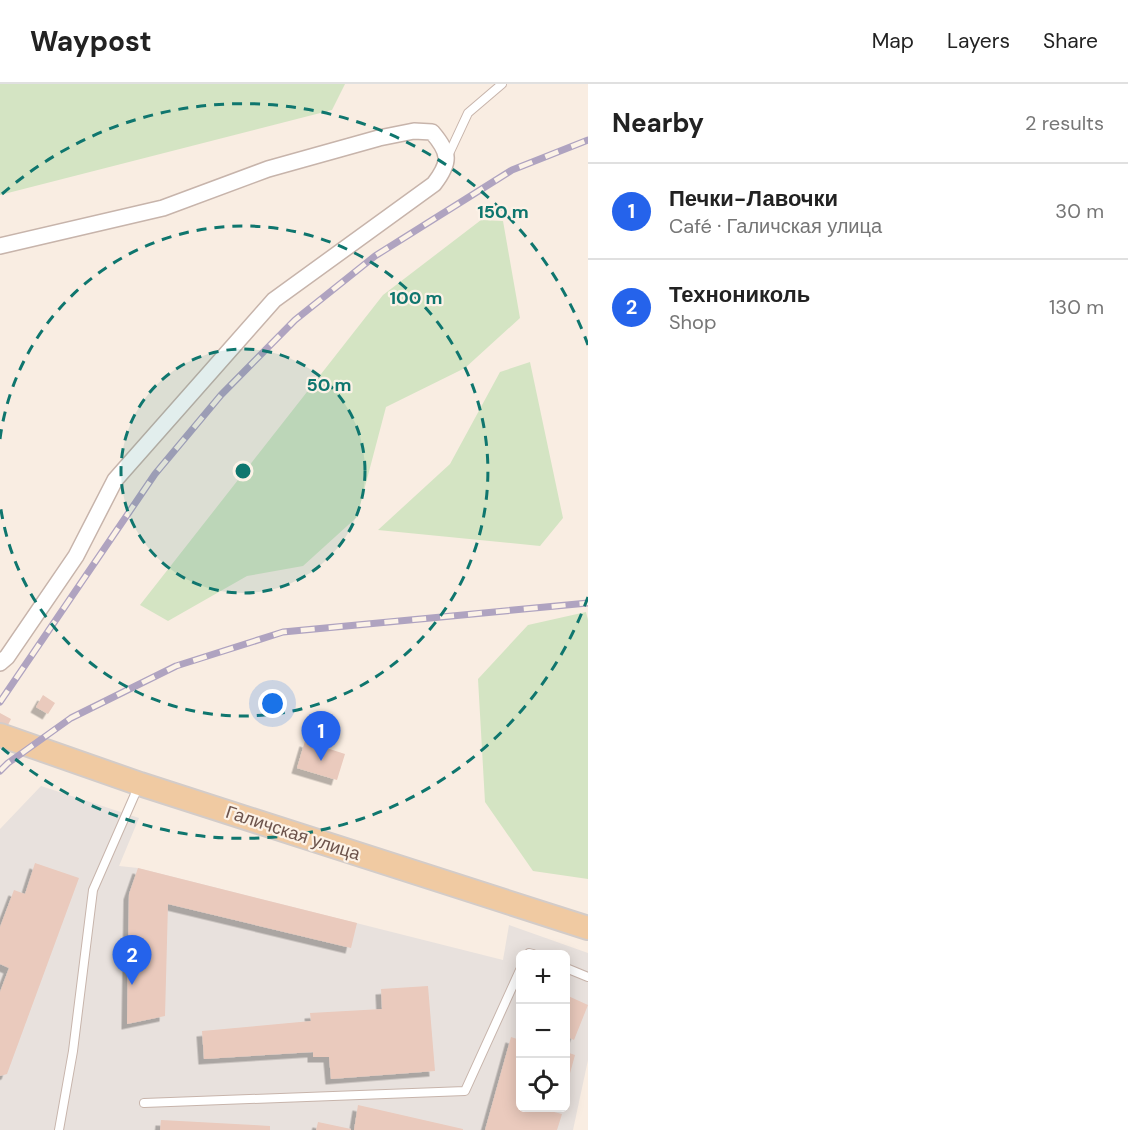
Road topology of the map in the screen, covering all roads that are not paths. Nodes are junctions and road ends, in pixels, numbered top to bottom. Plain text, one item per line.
1 (502, 84) edge
2 (447, 159) junction
3 (0, 246) edge
4 (0, 663) edge
5 (0, 735) edge
6 (140, 784) junction
7 (588, 928) edge
8 (570, 970) edge
9 (588, 977) edge
10 (516, 979) edge
11 (144, 1103) dead end
12 (59, 1130) edge

1 - 2 lane
2 - 3 street
2 - 4 street
5 - 6 main road, Галичская улица
6 - 7 main road, Галичская улица
6 - 12 lane
8 - 9 lane
10 - 11 lane

